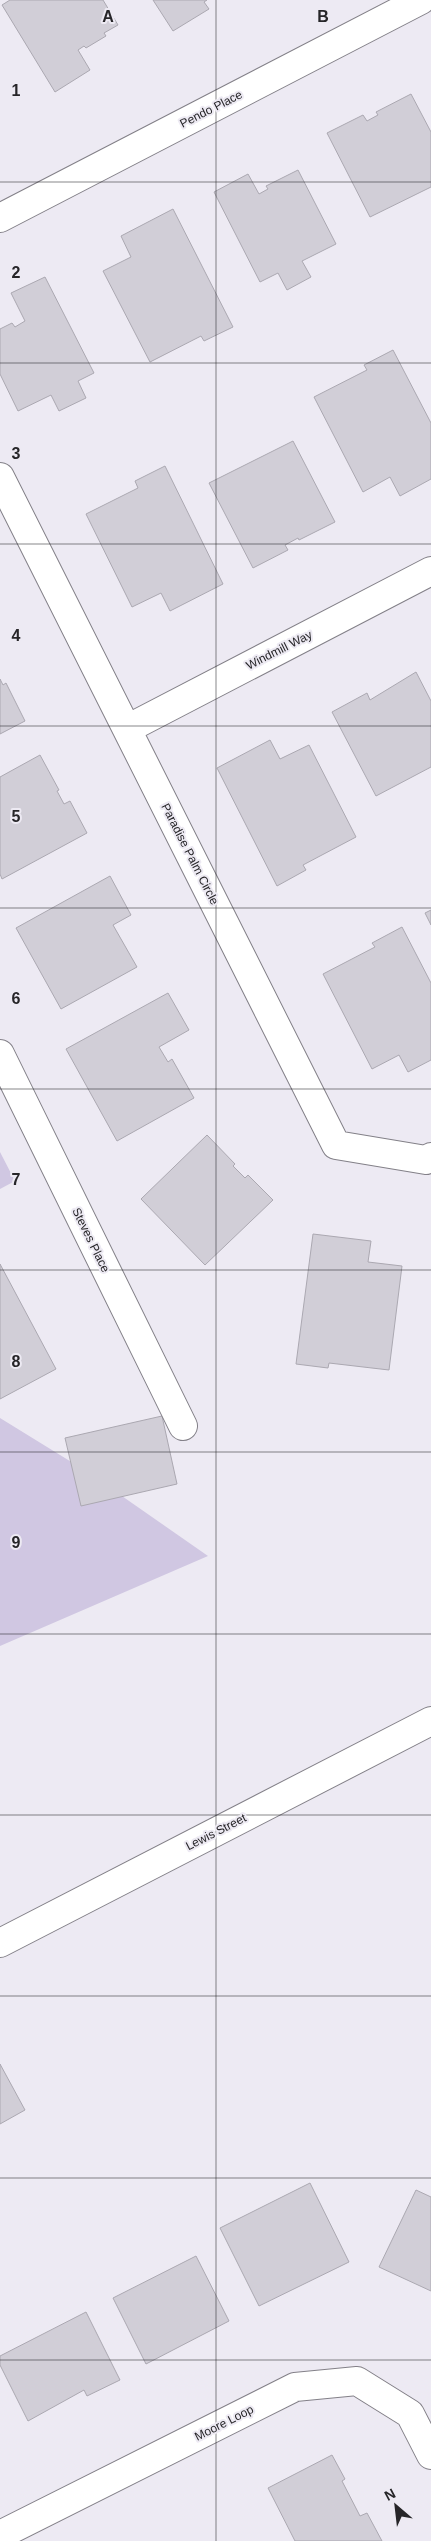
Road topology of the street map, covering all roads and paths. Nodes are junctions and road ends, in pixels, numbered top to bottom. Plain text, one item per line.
1 (421, 0) edge
2 (0, 218) edge
3 (0, 477) edge
4 (431, 571) edge
5 (127, 729) junction
6 (0, 1054) edge
7 (431, 1157) edge
8 (183, 1426) dead end
9 (431, 1721) edge
10 (0, 1944) edge
11 (431, 2455) edge
12 (0, 2535) edge

1 - 2 street, Pendo Place
3 - 5 street, Paradise Palm Circle
4 - 5 street, Windmill Way
5 - 7 street, Paradise Palm Circle
6 - 8 street, Steves Place
9 - 10 street, Lewis Street
11 - 12 street, Moore Loop

